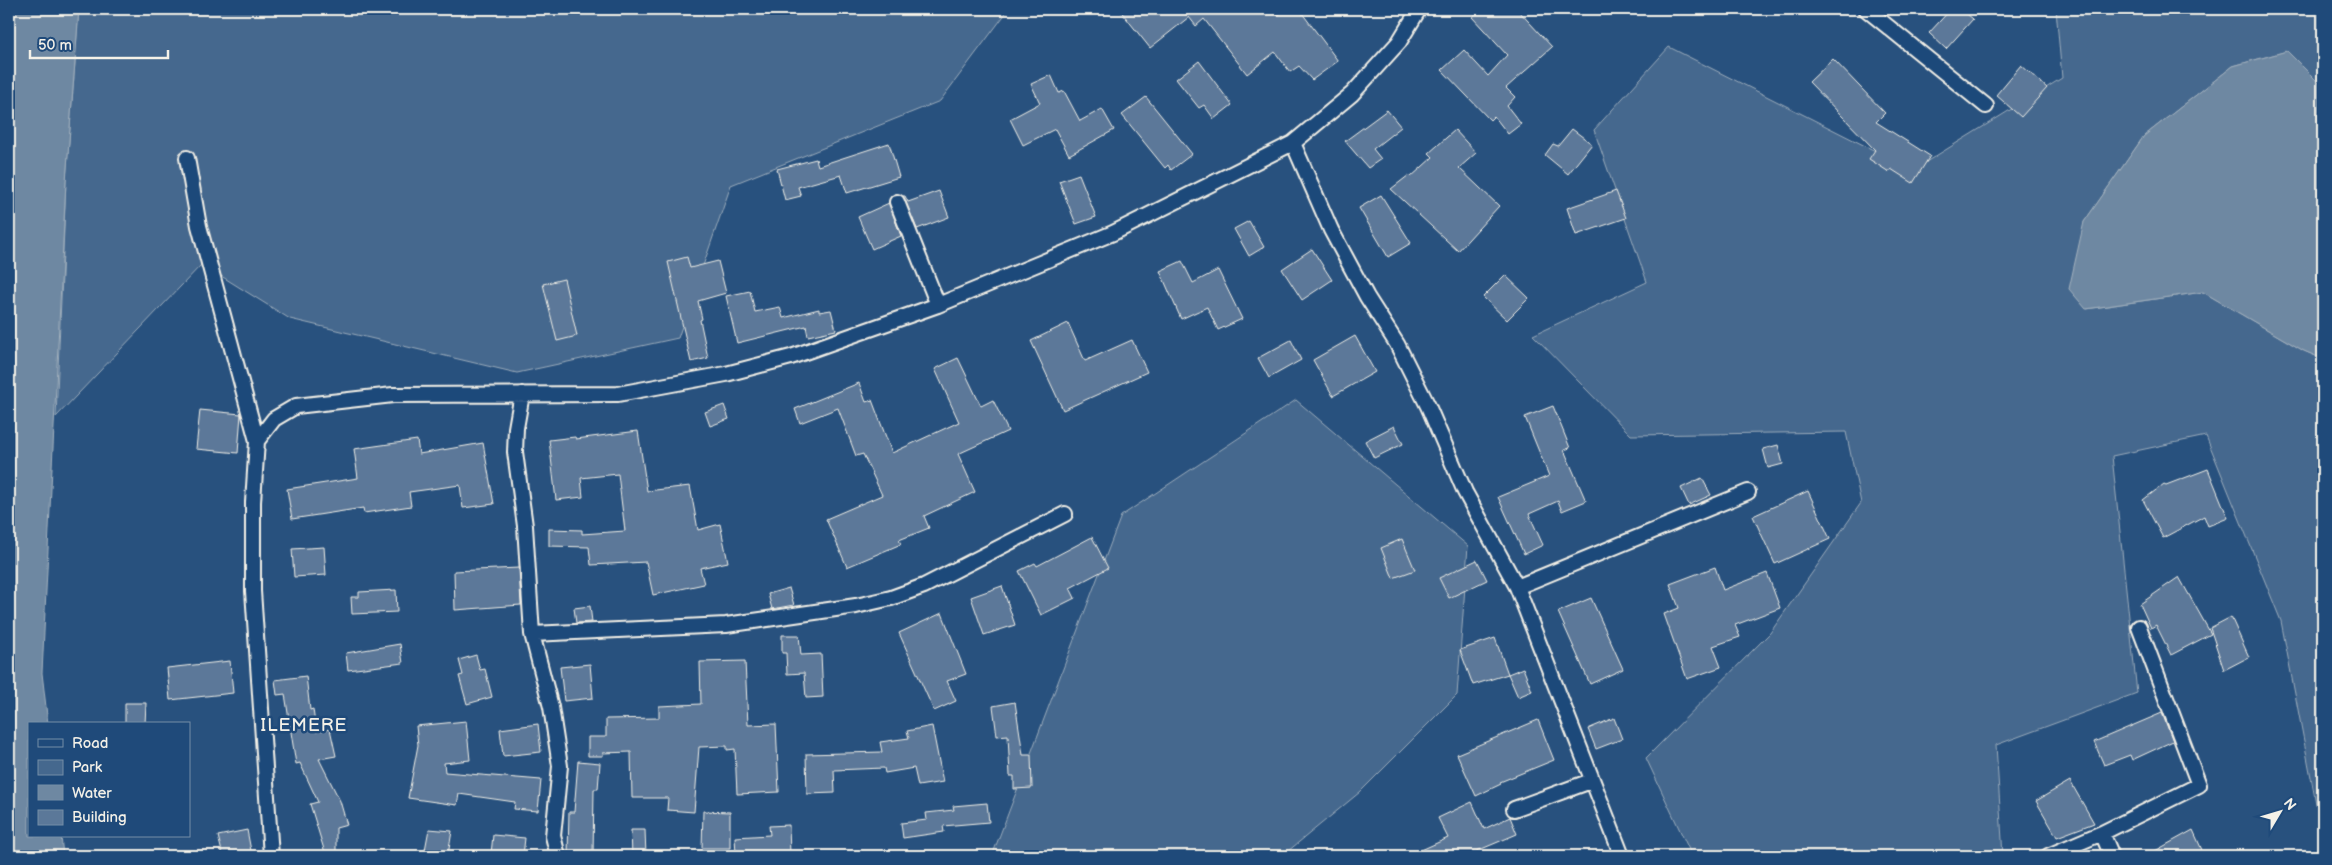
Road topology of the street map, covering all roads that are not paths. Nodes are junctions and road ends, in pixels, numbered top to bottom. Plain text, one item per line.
1 (1419, 9) edge
2 (1866, 9) edge
3 (1986, 106) dead end
4 (1293, 143) junction
5 (187, 158) dead end
6 (897, 202) dead end
7 (938, 305) junction
8 (522, 394) junction
9 (257, 441) junction
10 (1748, 492) dead end
11 (1065, 514) dead end
12 (1517, 586) junction
13 (2139, 627) dead end
14 (532, 634) junction
15 (1591, 780) junction
16 (1514, 809) dead end
17 (2102, 833) junction
18 (271, 856) edge
19 (558, 856) edge
20 (1622, 856) edge
21 (2048, 856) edge
22 (2112, 856) edge

1 - 4 street
2 - 3 street
4 - 7 street
4 - 12 street
5 - 9 street
6 - 7 street
7 - 8 street
8 - 9 street
8 - 14 street
9 - 18 street
10 - 12 street
11 - 14 street
12 - 15 street
13 - 17 street
14 - 19 street
15 - 16 street
15 - 20 street
17 - 21 street
17 - 22 street

